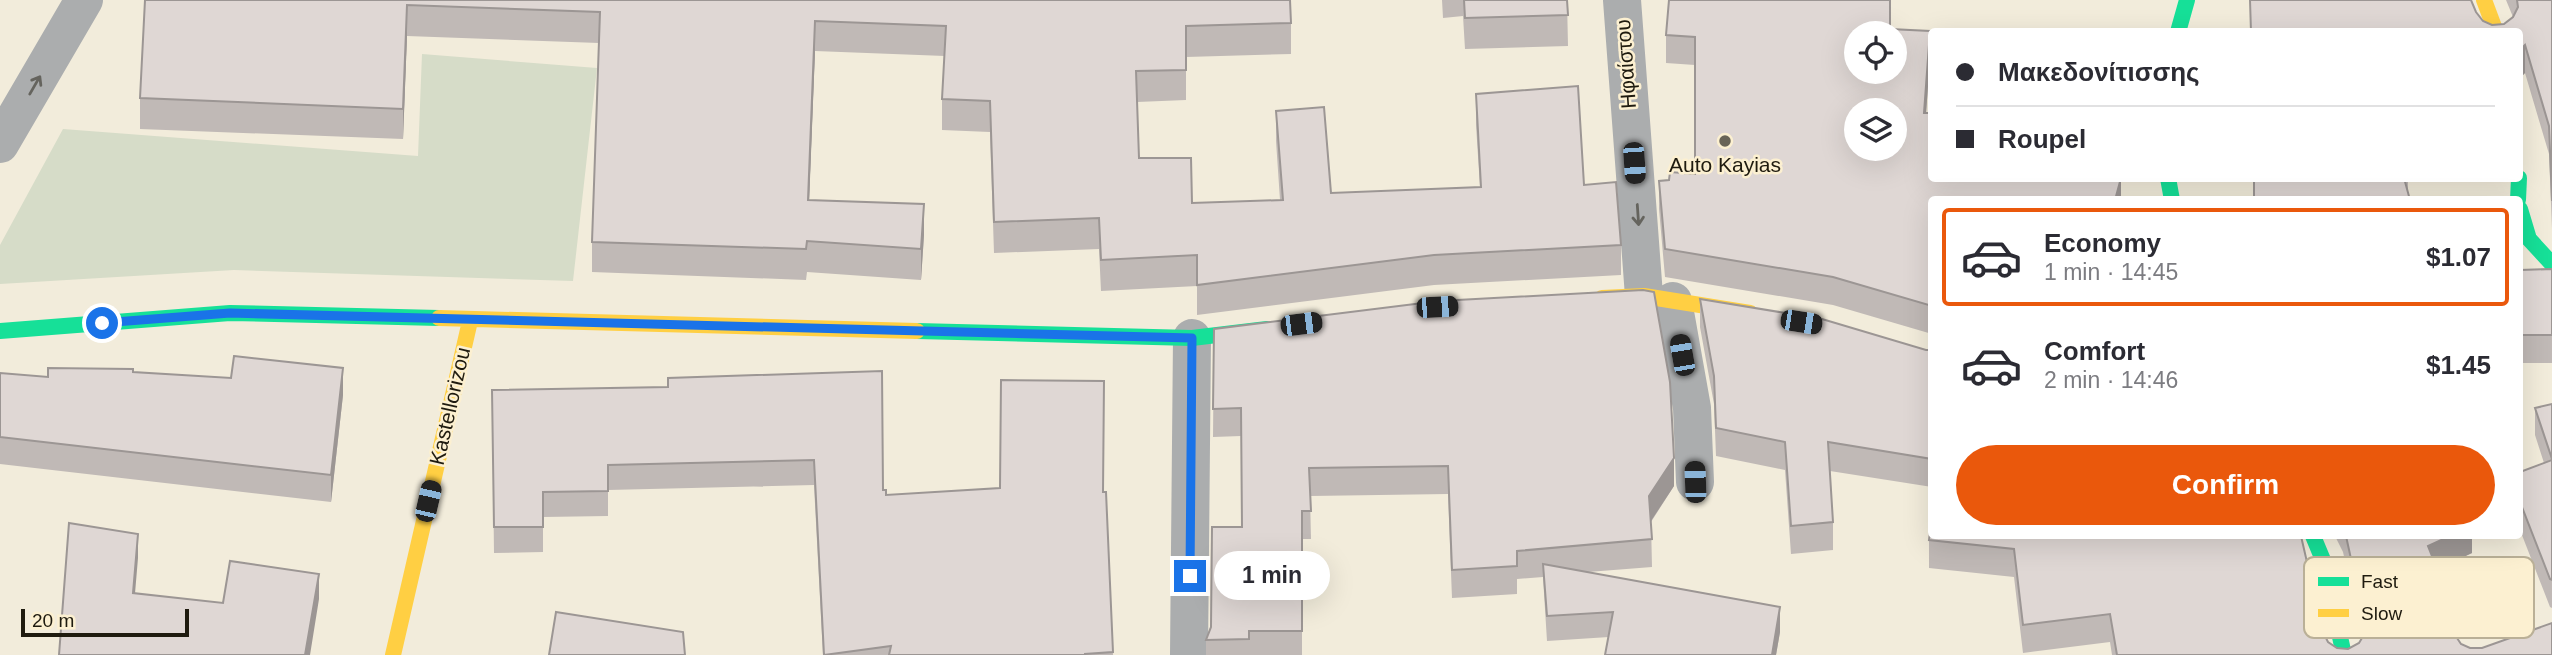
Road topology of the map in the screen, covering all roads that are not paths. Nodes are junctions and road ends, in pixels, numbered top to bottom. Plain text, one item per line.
1 (84, 0) edge
2 (1622, 0) edge
3 (2187, 0) edge
4 (2483, 0) edge
5 (2179, 28) edge
6 (2494, 28) edge
7 (0, 144) edge
8 (2523, 219) edge
9 (2552, 264) edge
10 (1658, 298) junction
11 (1588, 299) edge
12 (1762, 315) edge
13 (470, 321) junction
14 (1287, 326) edge
15 (0, 331) edge
16 (1192, 338) junction
17 (1695, 482) dead end
18 (2314, 539) edge
19 (2322, 557) edge
20 (393, 655) edge
21 (1189, 655) edge

7 -> 1 street
2 -> 10 street, Ηφαίστου
3 - 5 main road
4 - 6 main road
8 - 9 main road
10 - 11 main road
10 - 12 main road
10 - 17 street, Ηφαίστου
13 - 15 main road
13 - 16 main road
13 - 20 main road, Kastellorizou
14 - 16 main road
16 - 21 street
18 - 19 main road

